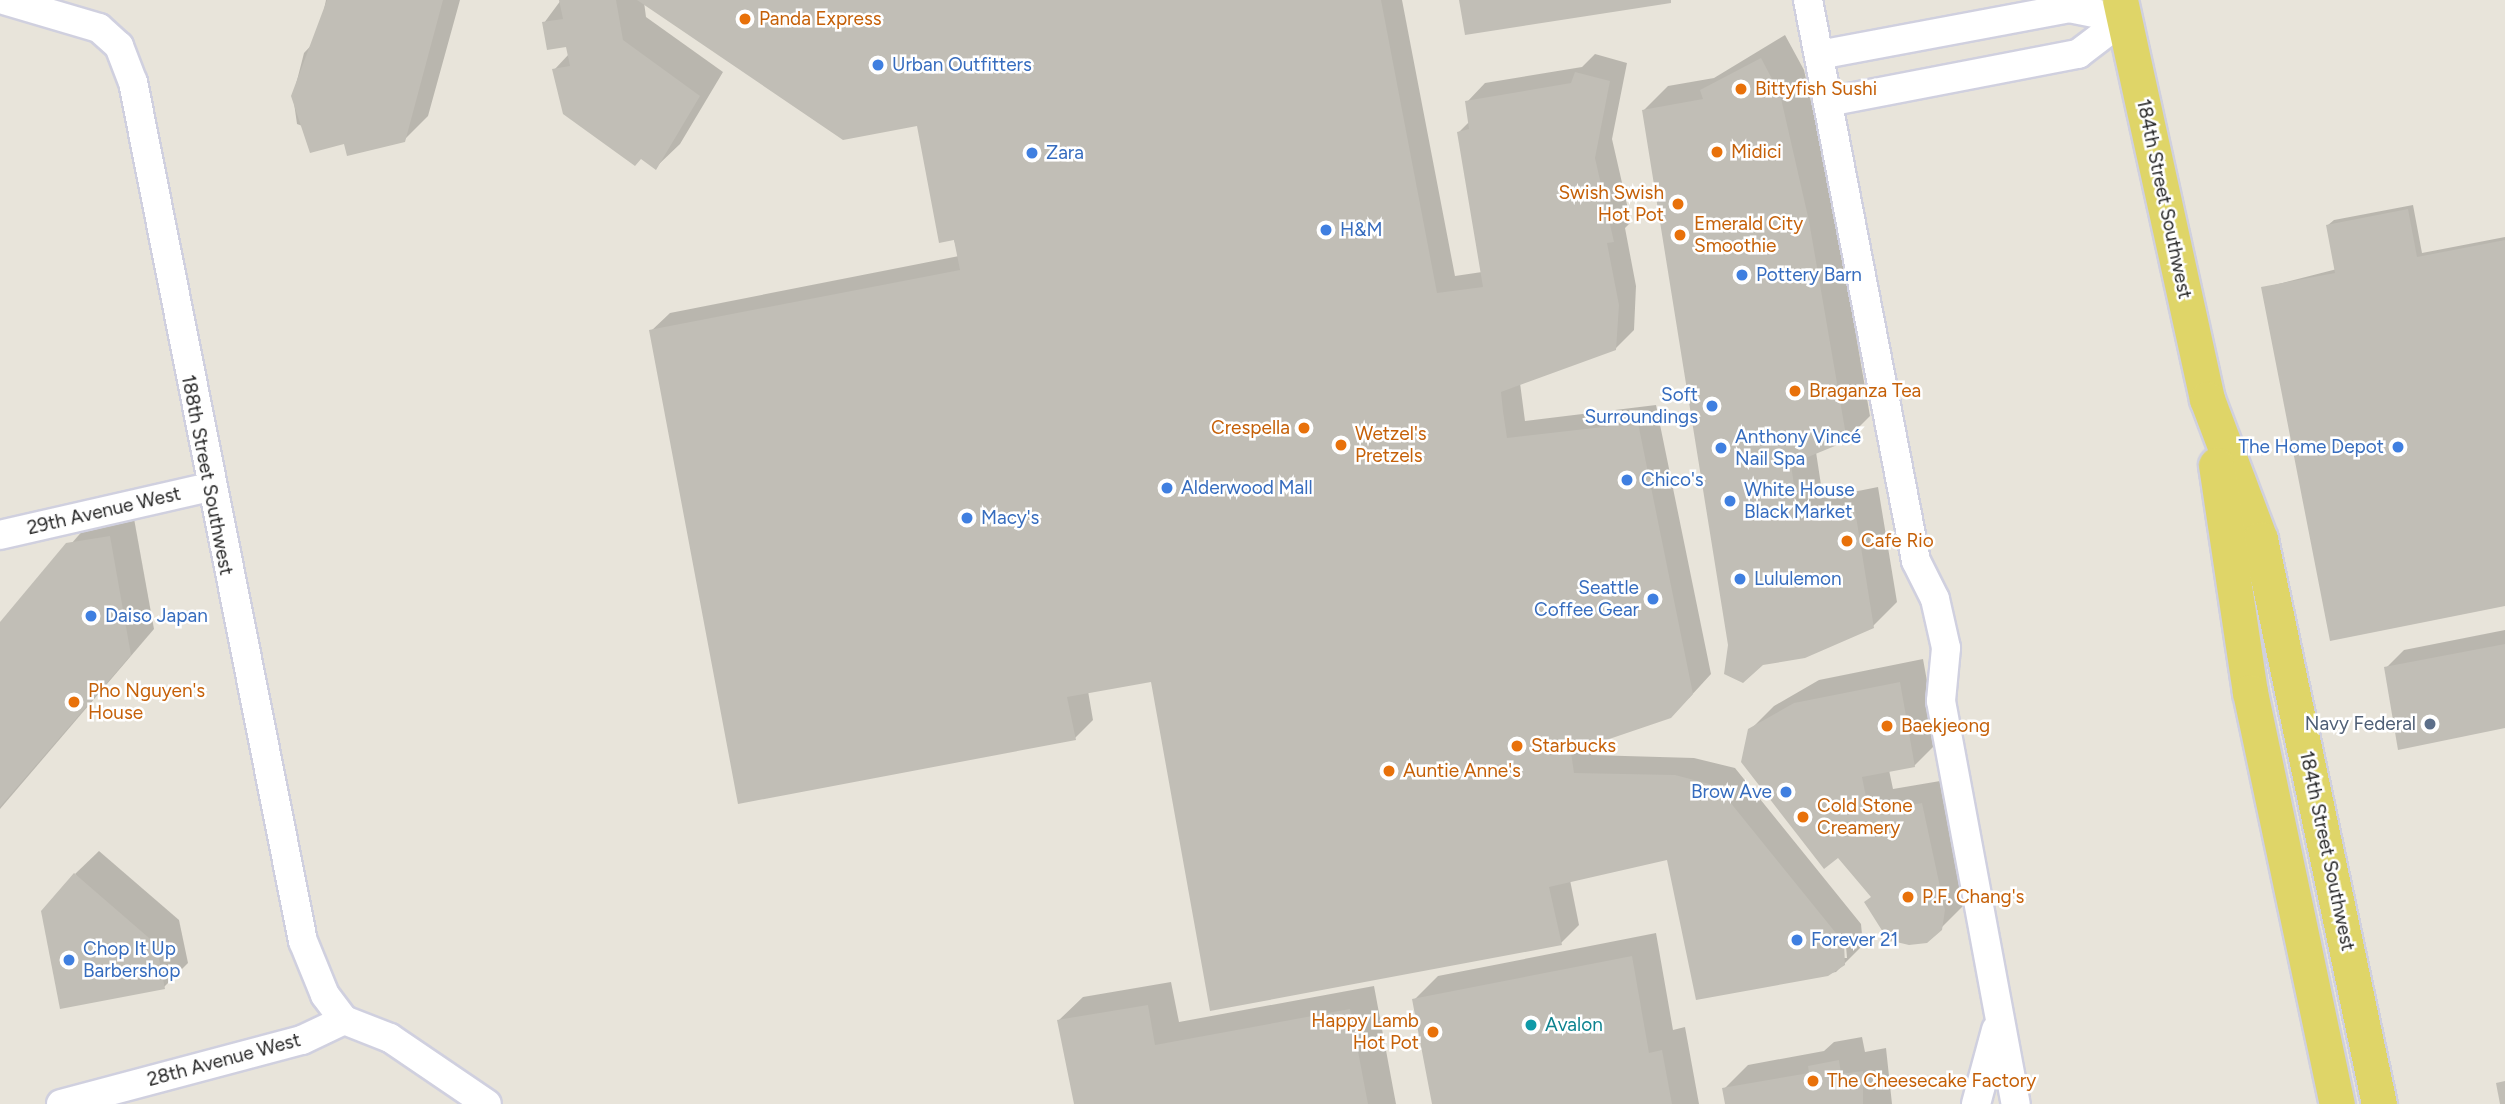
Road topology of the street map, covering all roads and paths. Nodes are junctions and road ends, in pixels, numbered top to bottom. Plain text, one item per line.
1 (4, 0) edge
2 (1808, 0) edge
3 (2122, 9) edge
4 (1819, 55) junction
5 (1828, 102) junction
6 (2207, 399) junction
7 (209, 487) junction
8 (0, 535) edge
9 (2250, 692) junction
10 (2314, 787) junction
11 (2292, 887) junction
12 (1998, 1017) junction
13 (344, 1020) junction
14 (61, 1104) edge
15 (487, 1104) edge
16 (1976, 1104) edge
17 (2016, 1104) edge
18 (2337, 1104) edge
19 (2379, 1104) edge

1 - 7 street, 188th Street Southwest
2 - 4 street
3 - 4 street
3 - 5 street
3 - 6 main road, 184th Street Southwest
4 - 5 street
5 - 12 street
6 - 9 main road, 184th Street Southwest
6 - 10 main road, 184th Street Southwest
7 - 8 street, 29th Avenue West
7 - 13 street, 188th Street Southwest
9 - 10 main road
9 - 11 main road, 184th Street Southwest
10 - 11 main road
10 - 19 main road, 184th Street Southwest
11 - 18 main road, 184th Street Southwest
12 - 16 street
12 - 17 street
13 - 14 street, 28th Avenue West
13 - 15 street

